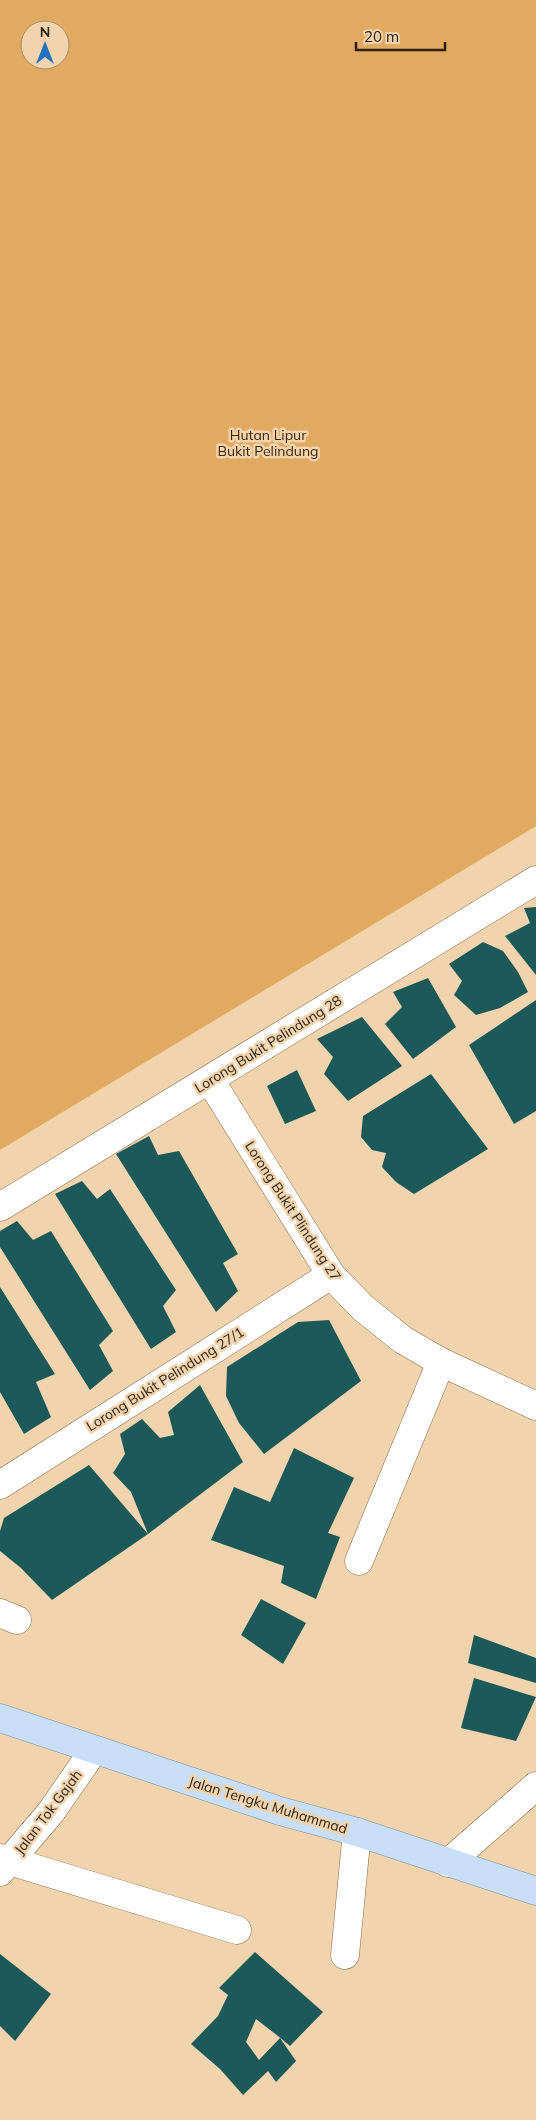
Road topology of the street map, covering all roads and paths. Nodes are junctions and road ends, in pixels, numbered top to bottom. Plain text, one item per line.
1 (536, 880) edge
2 (210, 1080) junction
3 (0, 1207) edge
4 (331, 1275) junction
5 (441, 1362) junction
6 (536, 1406) edge
7 (0, 1485) edge
8 (359, 1561) dead end
9 (0, 1718) edge
10 (94, 1750) junction
11 (536, 1786) edge
12 (357, 1832) junction
13 (448, 1862) junction
14 (3, 1864) edge
15 (536, 1891) edge
16 (237, 1930) dead end
17 (345, 1955) dead end

1 - 2 street, Lorong Bukit Pelindung 28
2 - 3 street, Lorong Bukit Pelindung 28
2 - 4 street, Lorong Bukit Plindung 27
4 - 5 street, Lorong Bukit Plindung 27
4 - 7 street, Lorong Bukit Pelindung 27/1
5 - 6 street, Lorong Bukit Plindung 27
5 - 8 street
9 - 10 main road, Jalan Tengku Muhammad
10 - 12 main road, Jalan Tengku Muhammad
10 - 14 street, Jalan Tok Gajah
11 - 13 street
12 - 13 main road, Jalan Tengku Muhammad
12 - 17 street
13 - 15 main road, Jalan Tengku Muhammad
14 - 16 street

